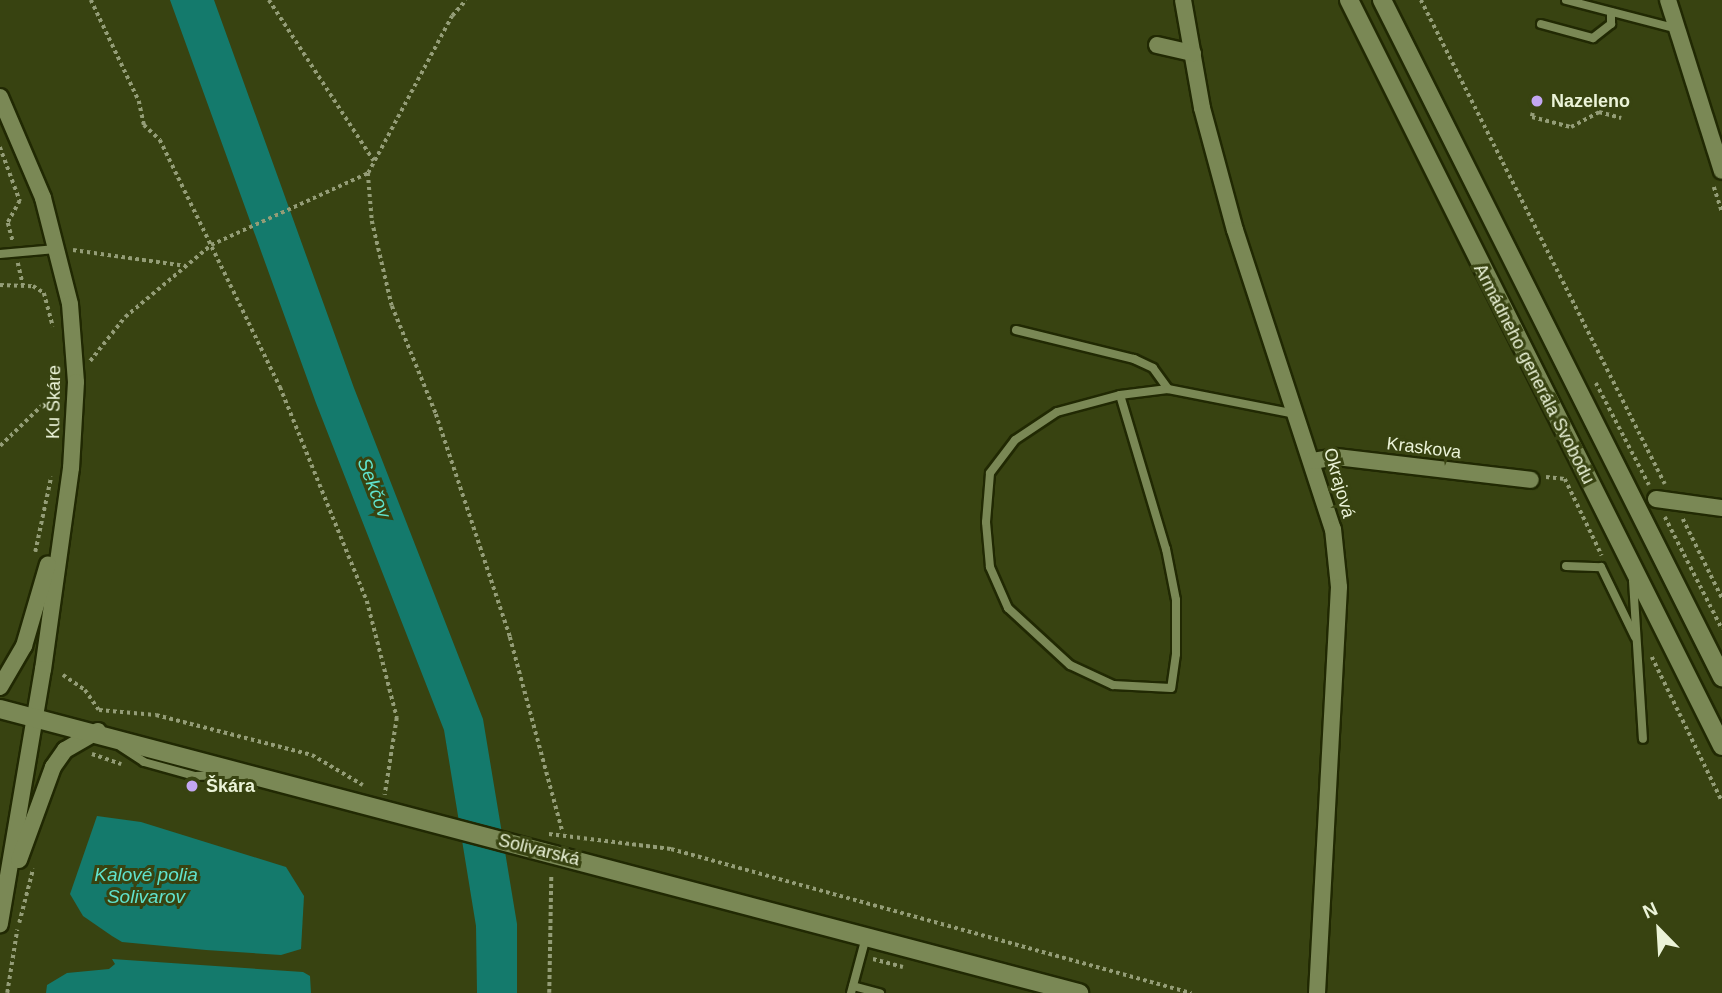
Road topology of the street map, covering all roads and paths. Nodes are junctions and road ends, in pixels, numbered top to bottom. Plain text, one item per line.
1 (91, 0) edge
2 (269, 0) edge
3 (466, 0) edge
4 (1183, 0) edge
5 (1349, 0) edge
6 (1382, 0) edge
7 (1421, 0) edge
8 (1566, 0) edge
9 (1668, 0) edge
10 (1611, 12) junction
11 (1541, 24) dead end
12 (1677, 29) junction
13 (1157, 45) dead end
14 (1193, 53) junction
15 (0, 97) edge
16 (1533, 113) dead end
17 (1621, 118) dead end
18 (0, 147) edge
19 (374, 161) junction
20 (1722, 172) edge
21 (368, 173) junction
22 (211, 245) junction
23 (57, 249) junction
24 (15, 252) junction
25 (0, 254) edge
26 (187, 266) junction
27 (0, 285) edge
28 (23, 285) junction
29 (1016, 330) dead end
30 (55, 336) dead end
31 (57, 369) dead end
32 (76, 382) junction
33 (1168, 389) junction
34 (57, 391) junction
35 (1120, 396) junction
36 (56, 405) dead end
37 (1296, 414) junction
38 (0, 446) edge
39 (1313, 461) junction
40 (51, 474) dead end
41 (1531, 480) dead end
42 (1656, 499) dead end
43 (1674, 502) junction
44 (65, 504) junction
45 (1722, 508) edge
46 (1632, 564) junction
47 (33, 565) dead end
48 (1566, 566) dead end
49 (1722, 598) edge
50 (1637, 642) junction
51 (63, 675) dead end
52 (1722, 677) edge
53 (0, 687) edge
54 (0, 709) edge
55 (33, 718) junction
56 (98, 732) junction
57 (1643, 739) dead end
58 (1722, 746) edge
59 (83, 755) dead end
60 (133, 769) dead end
61 (385, 795) junction
62 (394, 798) dead end
63 (563, 834) junction
64 (544, 843) junction
65 (551, 877) dead end
66 (3, 906) junction
67 (0, 923) edge
68 (866, 937) junction
69 (852, 989) edge
70 (549, 993) edge
71 (880, 993) edge
72 (1079, 993) edge
73 (1191, 993) edge
74 (1317, 993) edge

1 - 22 path
2 - 19 path
3 - 19 path
4 - 14 street, Okrajová
5 - 46 street, Armádneho generála Svobodu
6 - 52 street, Armádneho generála Svobodu
7 - 43 path
8 - 10 lane
9 - 12 street
10 - 11 lane
10 - 12 lane
12 - 20 street
13 - 14 street
14 - 37 street, Okrajová
15 - 23 street, Ku Škáre
16 - 17 path
18 - 24 path
19 - 21 path
21 - 22 path
21 - 63 path
22 - 26 path
22 - 61 path
23 - 24 lane
23 - 26 path
23 - 32 street, Ku Škáre
24 - 25 lane
24 - 28 path
26 - 32 path
27 - 28 path
28 - 30 path
29 - 33 lane
31 - 34 path
32 - 44 street, Ku Škáre
33 - 35 lane
33 - 37 lane
34 - 36 path
34 - 38 path
35 - 35 lane
37 - 39 street, Okrajová
39 - 41 street, Kraskova
39 - 74 street, Okrajová
40 - 47 path
42 - 43 street
43 - 45 street
43 - 49 path
44 - 53 street
44 - 55 street, Ku Škáre
46 - 50 lane
46 - 58 street, Armádneho generála Svobodu
48 - 50 lane
50 - 57 lane
51 - 61 path
54 - 55 street, Solivarská
55 - 56 street, Solivarská
55 - 66 street, Ku Škáre
56 - 64 street, Solivarská
56 - 66 street
59 - 60 path
61 - 62 path
63 - 64 path
63 - 73 path
64 - 68 street, Solivarská
65 - 70 path
66 - 67 street
68 - 69 lane
68 - 72 street, Solivarská
69 - 71 lane

